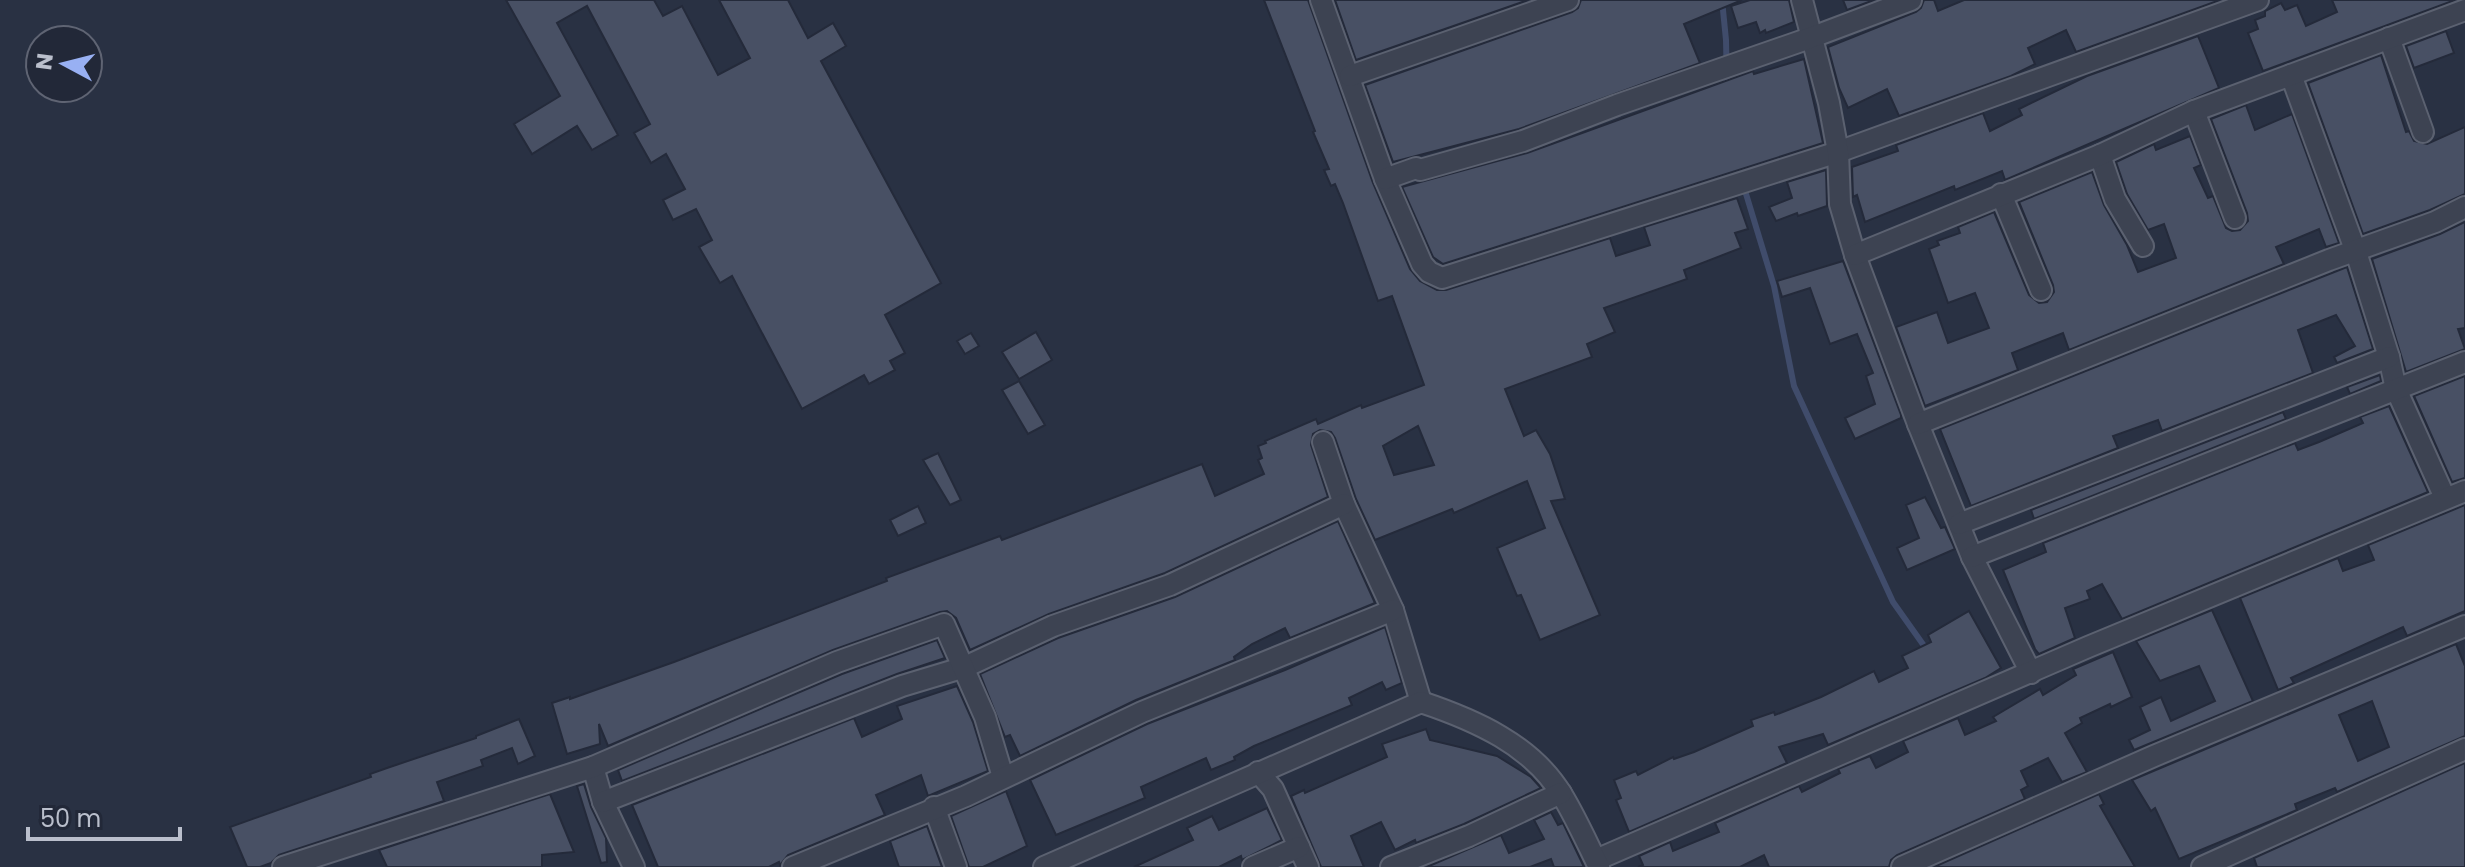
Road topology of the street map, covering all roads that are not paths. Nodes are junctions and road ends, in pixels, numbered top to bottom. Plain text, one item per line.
1 (1321, 0) edge
2 (1568, 0) edge
3 (1802, 0) edge
4 (1911, 0) edge
5 (2258, 0) edge
6 (2465, 10) edge
7 (1810, 38) junction
8 (2389, 38) junction
9 (2291, 75) junction
10 (1350, 76) junction
11 (2194, 111) junction
12 (2423, 132) dead end
13 (1838, 152) junction
14 (2100, 155) junction
15 (1385, 179) junction
16 (2001, 194) junction
17 (2465, 207) edge
18 (2235, 218) dead end
19 (2143, 246) dead end
20 (2356, 252) junction
21 (1855, 255) junction
22 (2041, 290) dead end
23 (2389, 357) junction
24 (2465, 362) edge
25 (2396, 389) junction
26 (1918, 424) junction
27 (1323, 442) dead end
28 (2455, 494) edge
29 (1344, 504) junction
30 (1959, 524) junction
31 (1972, 557) junction
32 (1393, 610) junction
33 (2465, 626) edge
34 (965, 667) junction
35 (2031, 673) junction
36 (1421, 702) junction
37 (2465, 749) edge
38 (593, 767) junction
39 (1258, 772) junction
40 (1003, 777) junction
41 (1561, 793) junction
42 (603, 802) junction
43 (934, 807) junction
44 (1299, 847) junction
45 (1598, 863) edge
46 (283, 867) edge
47 (634, 867) edge
48 (793, 867) edge
49 (956, 867) edge
50 (1044, 867) edge
51 (1253, 867) edge
52 (1308, 867) edge
53 (1391, 867) edge
54 (1902, 867) edge
55 (2202, 867) edge

1 - 10 street
2 - 10 street
3 - 7 street
4 - 7 street
5 - 13 street
6 - 8 street
7 - 13 street
7 - 15 street
8 - 9 street
8 - 12 street
9 - 11 street
9 - 20 street
10 - 15 street
11 - 14 street
11 - 18 street
13 - 15 street
13 - 21 street
14 - 16 street
14 - 19 street
16 - 21 street
16 - 22 street
17 - 20 street
20 - 23 street
20 - 26 street
21 - 26 street
23 - 25 street
23 - 30 street
24 - 25 street
25 - 28 street
25 - 31 street
26 - 30 street
27 - 29 street
28 - 35 street
29 - 32 street
29 - 34 street
30 - 31 street
31 - 35 street
32 - 36 street
32 - 40 street
33 - 54 street
34 - 38 street
34 - 40 street
34 - 42 street
35 - 45 street
36 - 39 street
36 - 41 street
37 - 55 street
38 - 42 street
38 - 46 street
39 - 44 street
39 - 50 street
40 - 43 street
41 - 45 street
41 - 53 street
42 - 47 street
43 - 48 street
43 - 49 street
44 - 51 street
44 - 52 street

